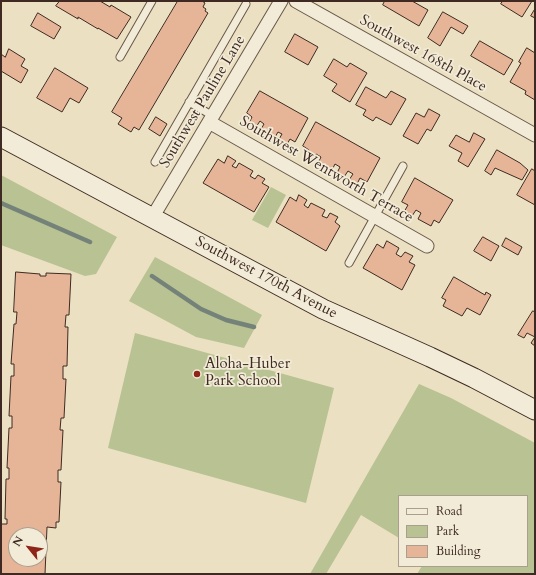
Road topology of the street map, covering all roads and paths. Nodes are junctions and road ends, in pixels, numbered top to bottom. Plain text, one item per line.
1 (152, 1) edge
2 (281, 1) edge
3 (296, 1) edge
4 (246, 4) dead end
5 (120, 57) dead end
6 (189, 102) junction
7 (211, 119) junction
8 (535, 136) edge
9 (1, 137) edge
10 (155, 162) dead end
11 (403, 166) dead end
12 (375, 216) junction
13 (152, 218) junction
14 (427, 246) dead end
15 (349, 263) dead end
16 (535, 410) edge

1 - 5 lane
2 - 7 street, Southwest Pauline Lane
3 - 8 street, Southwest 168th Place
4 - 6 lane
6 - 7 lane
6 - 10 lane
7 - 12 street, Southwest Wentworth Terrace
7 - 13 street, Southwest Pauline Lane
9 - 13 main road, Southwest 170th Avenue
11 - 12 lane
12 - 14 street, Southwest Wentworth Terrace
12 - 15 lane
13 - 16 main road, Southwest 170th Avenue

